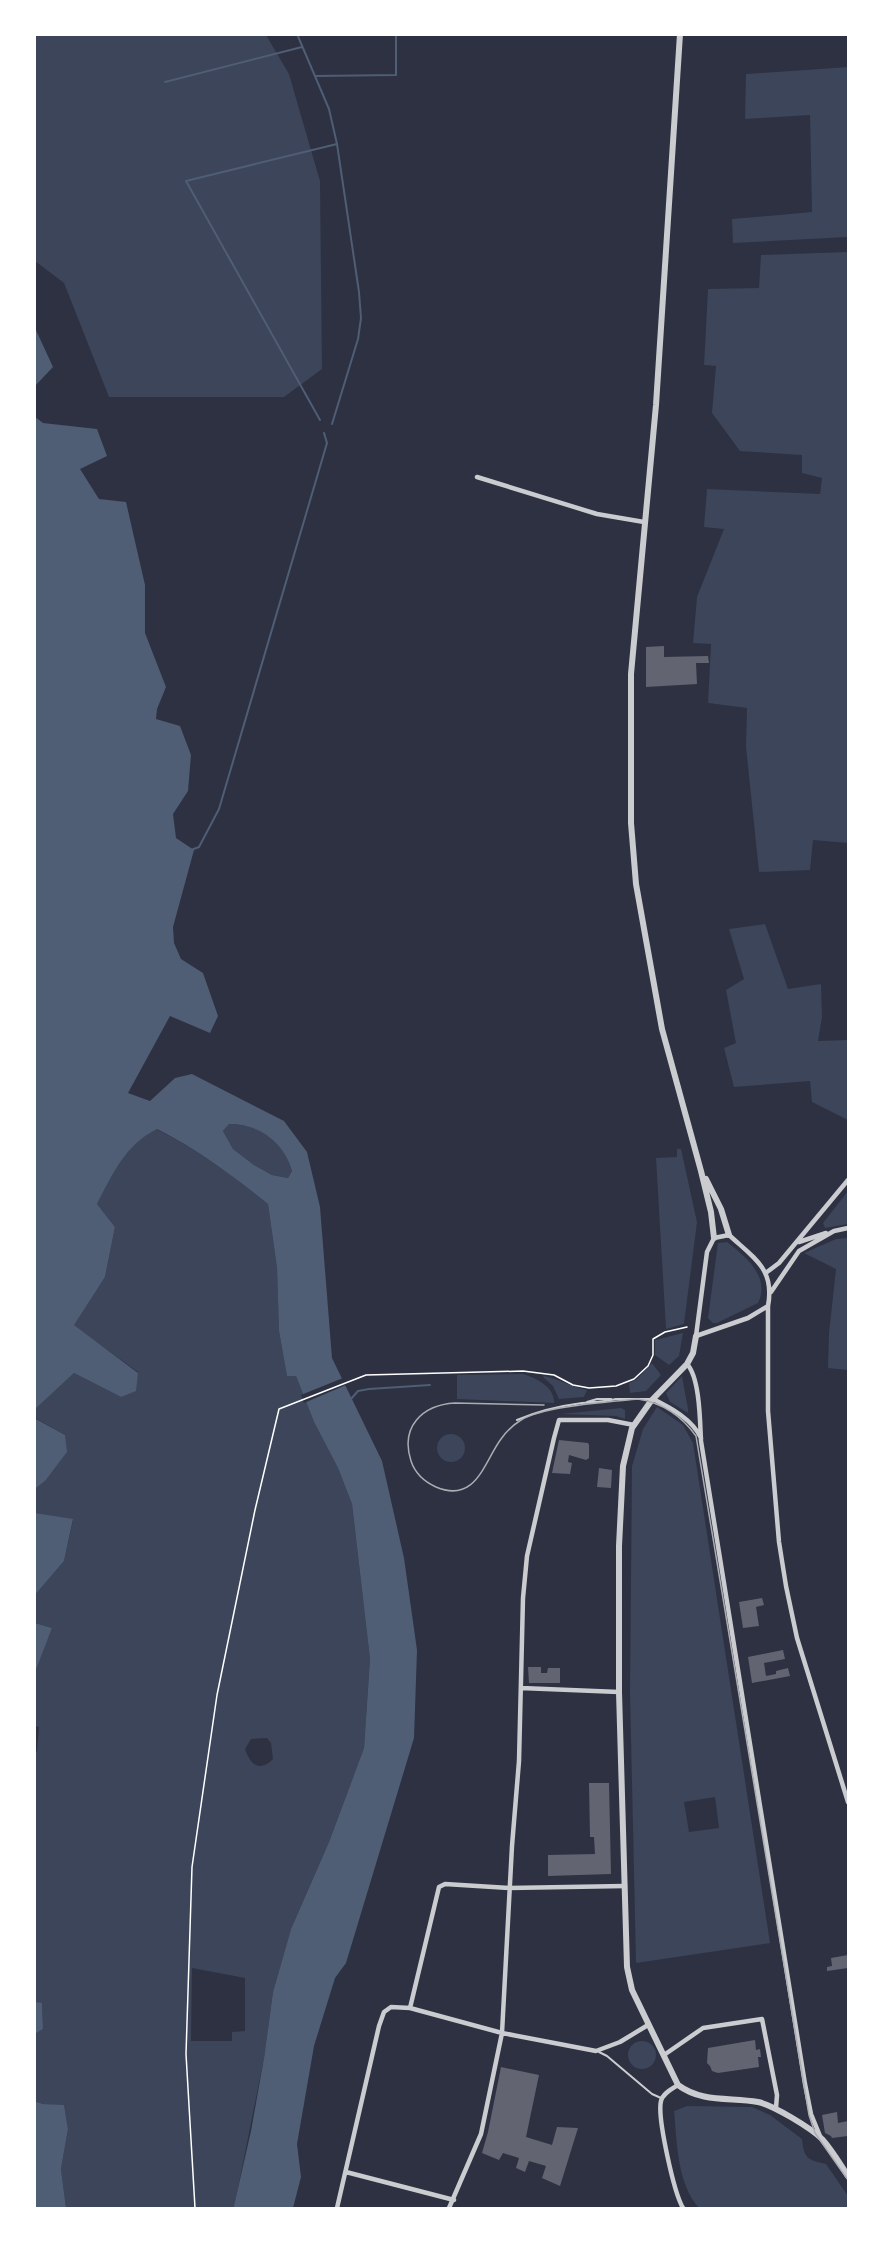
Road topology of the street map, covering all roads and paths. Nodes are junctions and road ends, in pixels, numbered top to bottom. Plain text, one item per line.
1 (680, 34) edge
2 (477, 477) dead end
3 (644, 522) junction
4 (701, 1171) junction
5 (849, 1180) edge
6 (849, 1228) edge
7 (834, 1231) junction
8 (729, 1234) junction
9 (714, 1238) junction
10 (797, 1242) junction
11 (766, 1272) junction
12 (771, 1292) junction
13 (768, 1306) junction
14 (687, 1327) dead end
15 (696, 1336) junction
16 (687, 1364) junction
17 (653, 1399) junction
18 (517, 1420) dead end
19 (634, 1425) junction
20 (701, 1441) junction
21 (521, 1688) junction
22 (619, 1692) junction
23 (849, 1802) edge
24 (625, 1886) junction
25 (509, 1888) junction
26 (410, 2008) junction
27 (648, 2025) junction
28 (502, 2033) junction
29 (596, 2051) junction
30 (664, 2055) junction
31 (678, 2085) junction
32 (662, 2099) junction
33 (776, 2108) junction
34 (821, 2138) junction
35 (346, 2172) junction
36 (849, 2176) edge
37 (454, 2200) junction
38 (195, 2208) edge
39 (338, 2208) edge
40 (449, 2208) edge
41 (683, 2208) edge

1 - 3 street
2 - 3 street
3 - 4 street
4 - 8 street
4 - 9 street
5 - 10 street
6 - 7 street
7 - 10 street
7 - 12 street
8 - 9 street
8 - 11 street
9 - 15 street
10 - 11 street
11 - 12 street
12 - 13 street
13 - 15 street
13 - 23 street
14 - 38 path
15 - 16 street
16 - 17 street
16 - 20 street
17 - 18 lane
17 - 19 street
17 - 20 street
19 - 21 street
19 - 22 street
20 - 34 street
21 - 22 street
21 - 25 street
22 - 24 street
24 - 25 street
24 - 27 street
25 - 26 street
25 - 28 street
26 - 28 street
26 - 35 street
27 - 29 street
27 - 30 street
28 - 29 street
28 - 37 street
29 - 32 lane
30 - 31 street
30 - 33 street
31 - 32 street
31 - 33 street
32 - 41 street
33 - 34 street
34 - 36 street
35 - 37 street
35 - 39 street
37 - 40 street

